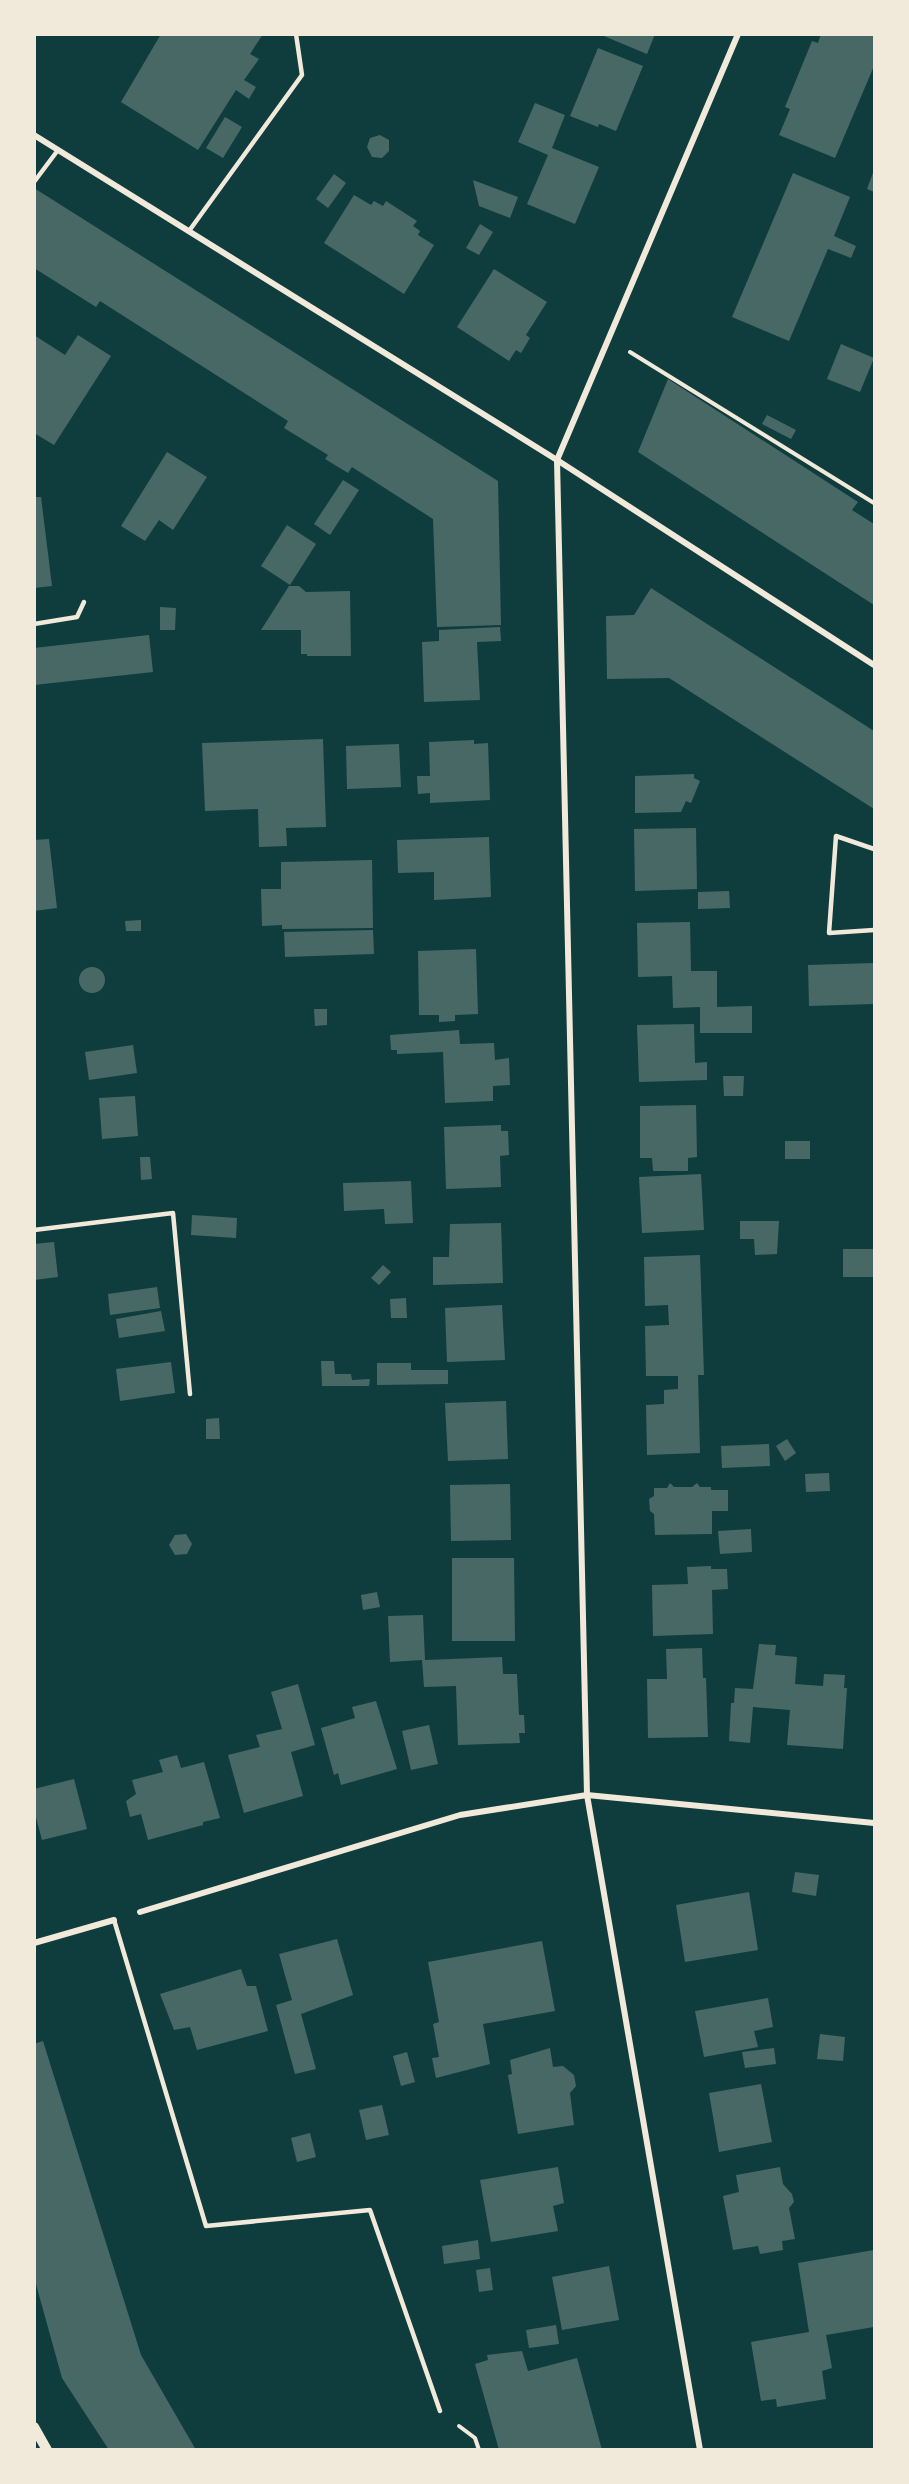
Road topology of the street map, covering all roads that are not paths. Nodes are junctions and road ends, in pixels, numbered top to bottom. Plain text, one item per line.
1 (296, 34) edge
2 (738, 34) edge
3 (34, 135) edge
4 (58, 150) junction
5 (34, 182) edge
6 (189, 231) junction
7 (557, 460) junction
8 (84, 602) dead end
9 (34, 624) edge
10 (874, 665) edge
11 (874, 849) edge
12 (874, 930) edge
13 (34, 1230) edge
14 (190, 1394) dead end
15 (586, 1795) junction
16 (874, 1823) edge
17 (140, 1912) dead end
18 (114, 1920) joint
19 (34, 1943) edge
20 (440, 2411) road end
21 (34, 2427) edge
22 (47, 2450) edge
23 (700, 2450) edge

1 - 6 lane
2 - 7 street
3 - 4 street
4 - 5 lane
4 - 6 street
6 - 7 street
7 - 10 street
7 - 15 street
8 - 9 lane
11 - 12 lane
13 - 14 lane
15 - 16 street
15 - 17 street
15 - 23 street
18 - 19 street
18 - 20 lane
21 - 22 street

